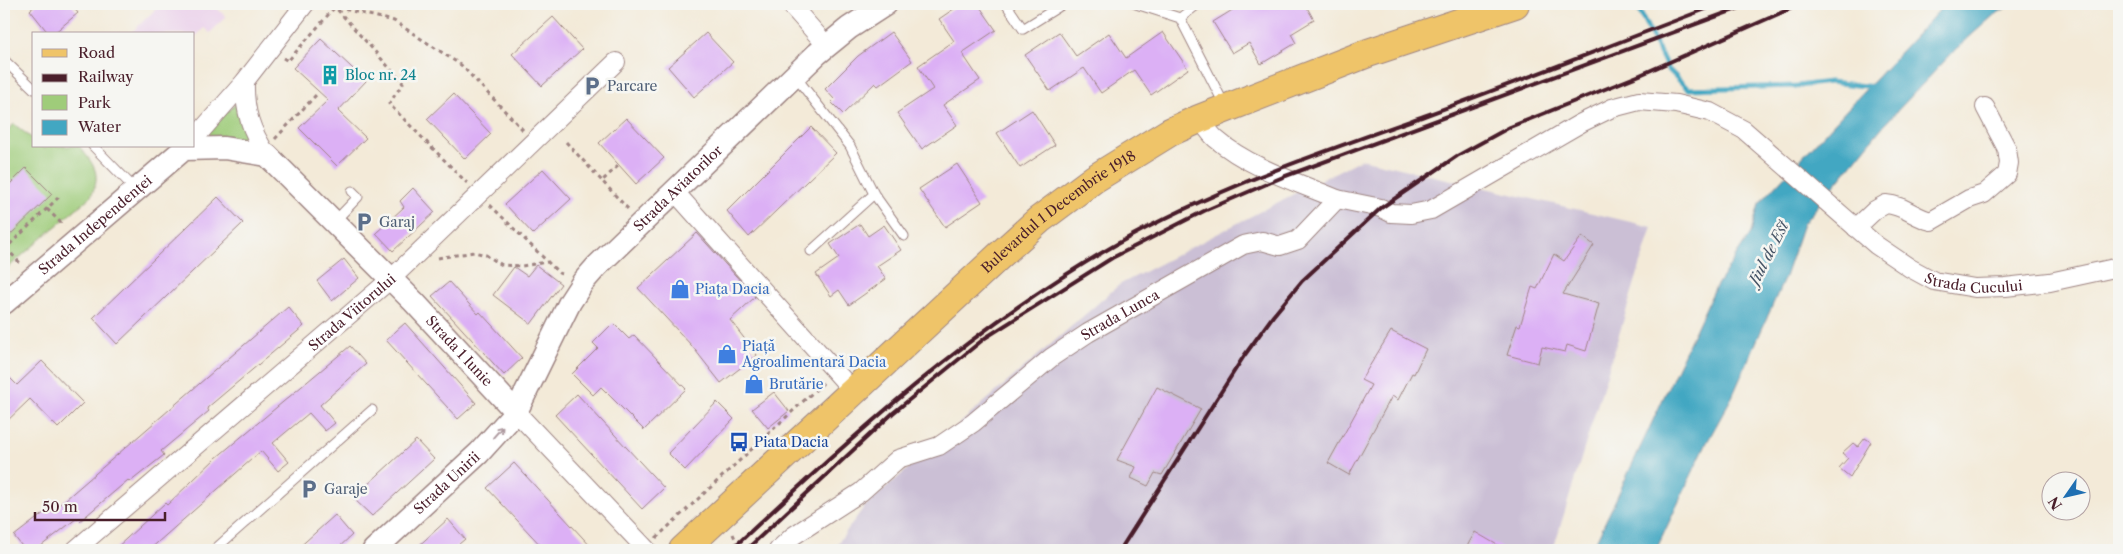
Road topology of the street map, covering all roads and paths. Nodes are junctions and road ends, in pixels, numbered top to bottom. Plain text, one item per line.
1 (306, 4) edge
2 (790, 4) edge
3 (886, 4) edge
4 (1006, 4) edge
5 (1063, 4) edge
6 (1136, 4) edge
7 (1198, 4) edge
8 (336, 5) edge
9 (1508, 5) edge
10 (1180, 18) junction
11 (827, 46) junction
12 (270, 49) junction
13 (4, 60) edge
14 (616, 62) dead end
15 (795, 76) junction
16 (245, 81) junction
17 (32, 87) edge
18 (316, 95) dead end
19 (1985, 107) dead end
20 (1226, 108) junction
21 (1199, 118) junction
22 (195, 137) edge
23 (534, 142) junction
24 (566, 142) dead end
25 (195, 146) edge
26 (95, 148) edge
27 (185, 148) edge
28 (269, 150) junction
29 (618, 166) dead end
30 (602, 181) junction
31 (137, 191) junction
32 (352, 191) dead end
33 (675, 192) junction
34 (874, 194) junction
35 (480, 195) junction
36 (59, 197) dead end
37 (1338, 199) junction
38 (47, 208) junction
39 (335, 221) junction
40 (642, 224) junction
41 (1851, 224) junction
42 (65, 227) dead end
43 (904, 236) dead end
44 (5, 249) edge
45 (811, 251) dead end
46 (434, 259) dead end
47 (547, 262) junction
48 (20, 263) dead end
49 (2117, 270) edge
50 (392, 278) junction
51 (583, 282) junction
52 (4, 303) edge
53 (844, 381) junction
54 (372, 410) dead end
55 (516, 412) junction
56 (646, 549) edge
57 (75, 550) edge
58 (214, 550) edge
59 (374, 550) edge
60 (683, 550) edge
61 (778, 550) edge

1 - 12 street, Strada Independenței
2 - 11 street
3 - 11 street, Strada Aviatorilor
4 - 5 lane
6 - 10 lane
7 - 10 lane
8 - 12 path
8 - 23 path
8 - 35 path
9 - 20 main road, Bulevardul 1 Decembrie 1918
10 - 20 lane
11 - 15 street, Strada Aviatorilor
12 - 16 street, Strada Independenței
13 - 17 lane
14 - 23 street, Strada Viitorului
15 - 33 street, Strada Aviatorilor
15 - 34 lane
16 - 22 street, Strada Independenței
16 - 28 street, Strada 1 Iunie
18 - 28 path
19 - 41 street
20 - 21 main road, Bulevardul 1 Decembrie 1918
21 - 37 street
21 - 53 main road, Bulevardul 1 Decembrie 1918
23 - 35 street, Strada Viitorului
24 - 30 path
25 - 28 street
26 - 31 lane
27 - 31 street, Strada Independenței
28 - 39 street, Strada 1 Iunie
29 - 30 path
30 - 40 path
31 - 52 street, Strada Independenței
32 - 39 lane
33 - 40 street, Strada Aviatorilor
33 - 53 street
34 - 43 lane
34 - 45 lane
35 - 47 path
35 - 50 street, Strada Viitorului
36 - 38 path
37 - 41 street, Strada Cucului
37 - 61 street, Strada Lunca
38 - 42 path
38 - 44 path
39 - 50 street, Strada 1 Iunie
40 - 51 street, Strada Aviatorilor
41 - 49 street, Strada Cucului
44 - 48 path
46 - 47 path
47 - 51 path
50 - 55 street, Strada 1 Iunie
50 - 57 street, Strada Viitorului
51 - 55 street, Strada Aviatorilor
53 - 56 path
53 - 60 main road, Bulevardul 1 Decembrie 1918
54 - 58 lane
55 - 56 street, Strada 1 Iunie
59 -> 55 street, Strada Unirii

